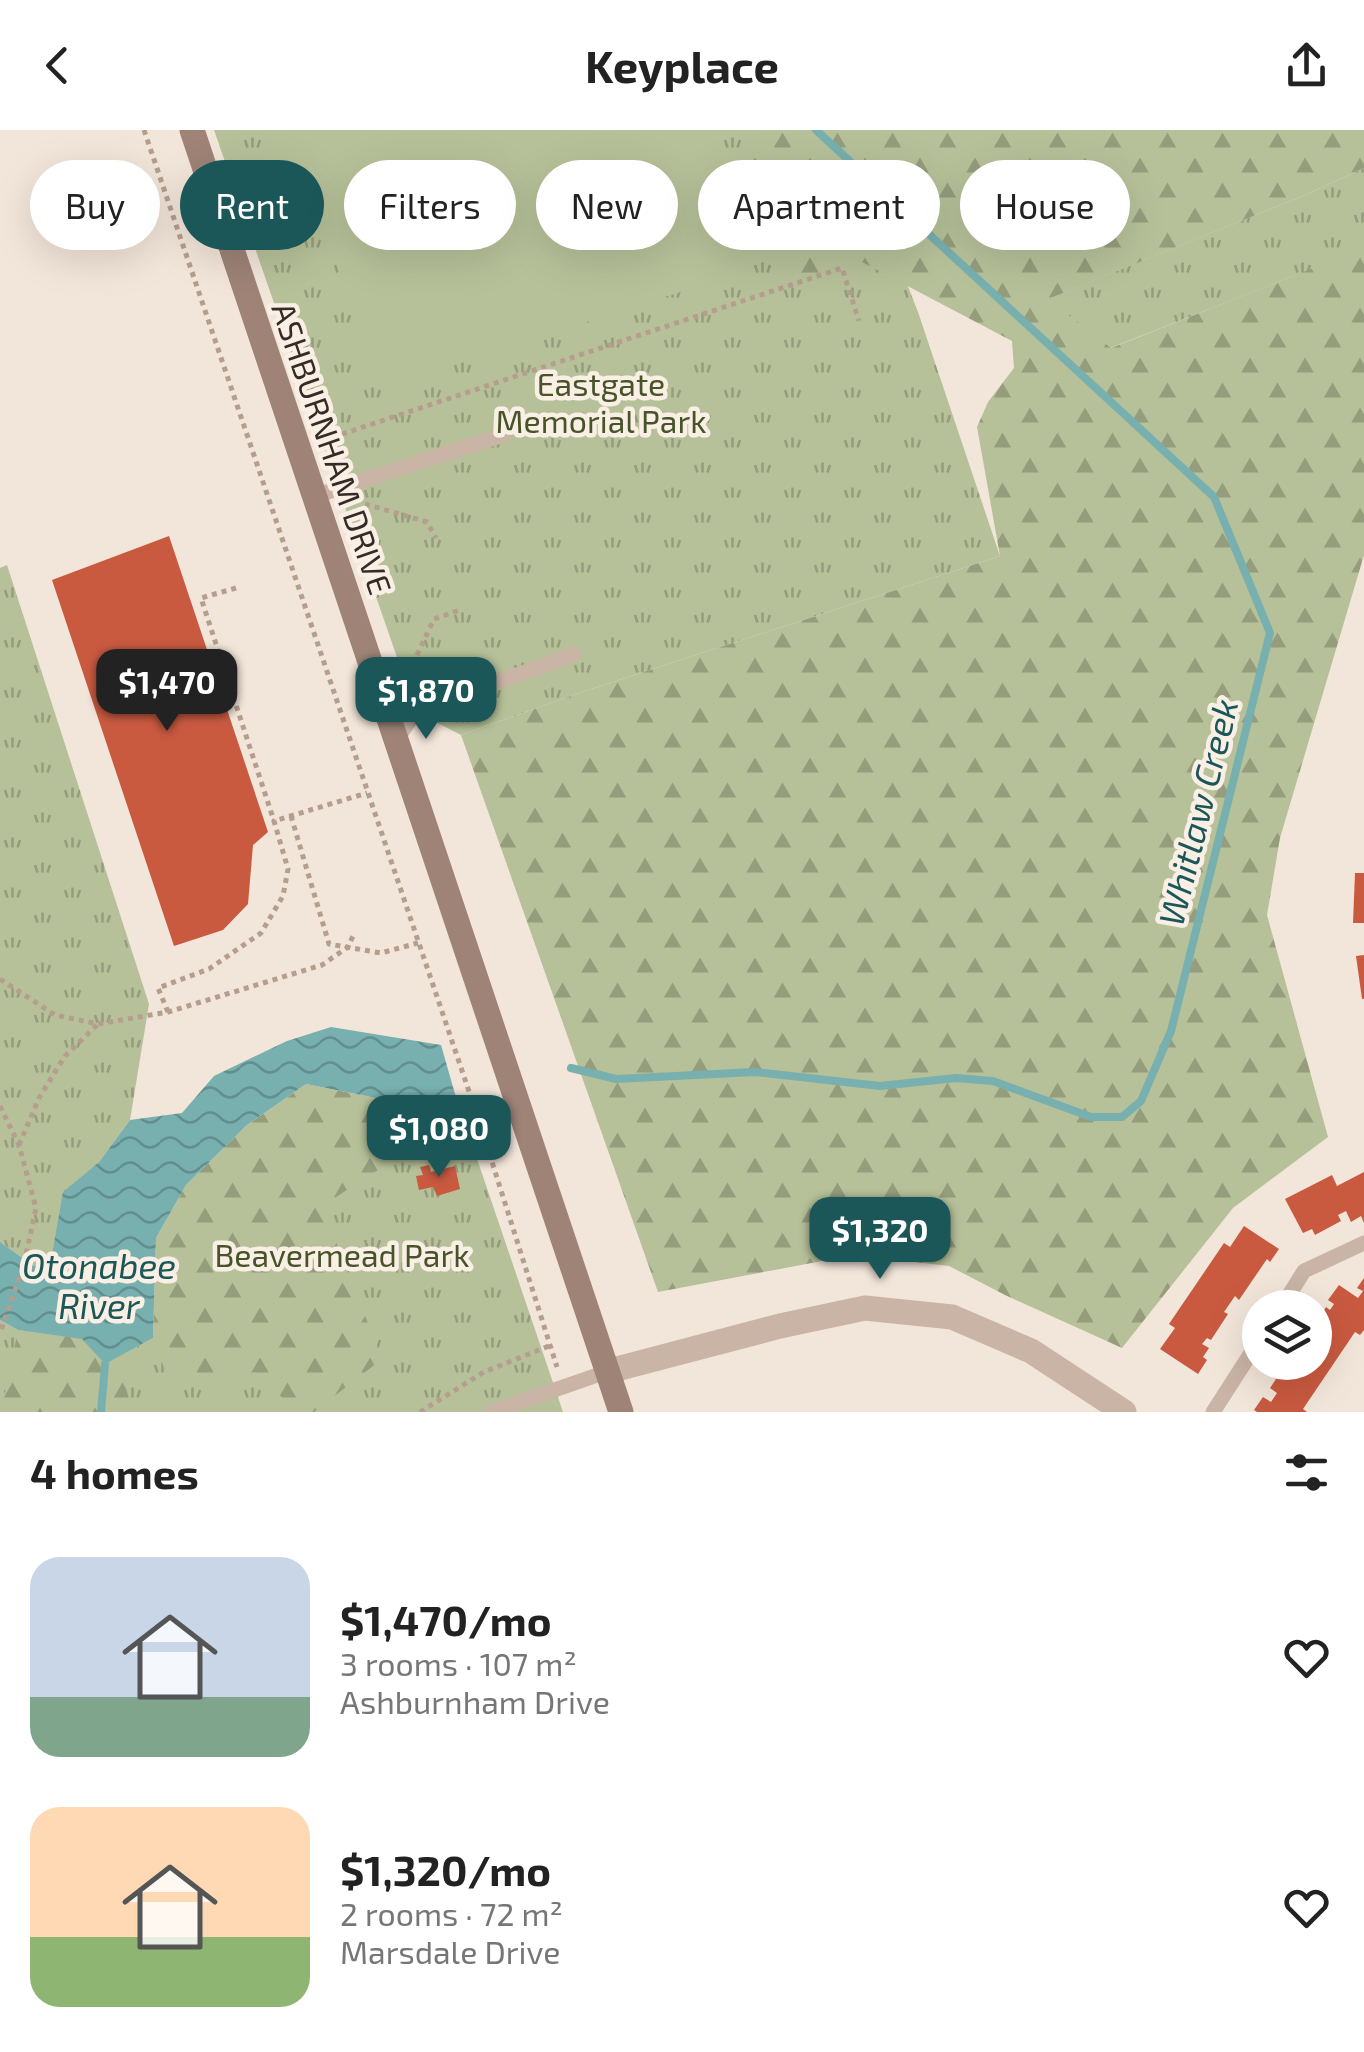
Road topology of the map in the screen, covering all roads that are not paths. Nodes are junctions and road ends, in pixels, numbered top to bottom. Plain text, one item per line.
1 (192, 130) edge
2 (504, 435) dead end
3 (314, 496) junction
4 (574, 654) dead end
5 (396, 740) junction
6 (1364, 1243) edge
7 (1292, 1290) edge
8 (1242, 1366) edge
9 (609, 1371) junction
10 (490, 1412) edge
11 (621, 1412) edge
12 (1124, 1412) edge
13 (1212, 1412) edge

1 - 3 main road, ASHBURNHAM DRIVE
2 - 3 lane
3 - 5 main road, ASHBURNHAM DRIVE
4 - 5 lane
5 - 9 main road, ASHBURNHAM DRIVE
6 - 7 lane
8 - 13 lane
9 - 10 lane
9 - 11 main road, ASHBURNHAM DRIVE
9 - 12 street

